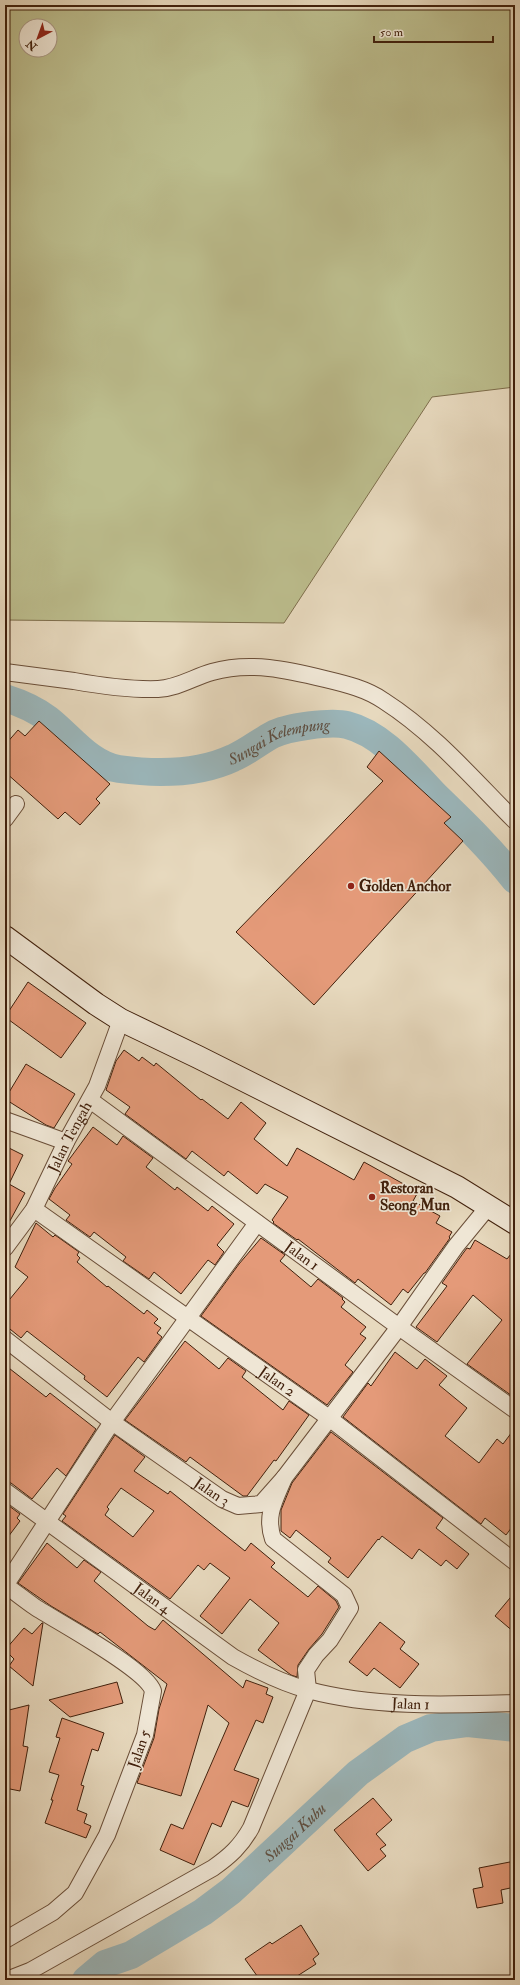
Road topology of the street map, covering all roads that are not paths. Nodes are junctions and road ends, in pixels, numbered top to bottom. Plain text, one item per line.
1 (5, 672) edge
2 (16, 804) dead end
3 (5, 819) edge
4 (515, 822) edge
5 (6, 942) edge
6 (121, 1020) junction
7 (90, 1100) junction
8 (5, 1120) edge
9 (66, 1142) junction
10 (488, 1207) junction
11 (34, 1208) junction
12 (257, 1223) junction
13 (515, 1223) edge
14 (5, 1248) edge
15 (188, 1318) junction
16 (399, 1327) junction
17 (5, 1339) edge
18 (515, 1410) edge
19 (329, 1418) junction
20 (112, 1422) junction
21 (284, 1478) junction
22 (5, 1491) edge
23 (46, 1523) junction
24 (515, 1562) edge
25 (5, 1585) edge
26 (308, 1690) junction
27 (515, 1703) edge
28 (5, 1940) edge
29 (33, 1976) edge
30 (8, 1980) edge

1 - 4 street
2 - 3 street
5 - 6 main road
6 - 7 street, Jalan Tengah
6 - 10 main road
7 - 9 street, Jalan Tengah
7 - 12 street, Jalan 1
8 - 9 street
9 - 11 street, Jalan Tengah
10 - 13 main road
10 - 16 street
11 - 14 street, Jalan Tengah
11 - 15 street, Jalan 2
12 - 15 street
12 - 16 street, Jalan 1
15 - 19 street, Jalan 2
15 - 20 street
16 - 18 street, Jalan 1
16 - 19 street
17 - 20 street, Jalan 3
19 - 21 street
19 - 24 street, Jalan 2
20 - 21 street, Jalan 3
20 - 23 street
21 - 26 street
22 - 23 street, Jalan 4
23 - 25 street
23 - 26 street, Jalan 4
25 - 28 street, Jalan 5
26 - 27 street, Jalan 1
26 - 29 street
29 - 30 street

